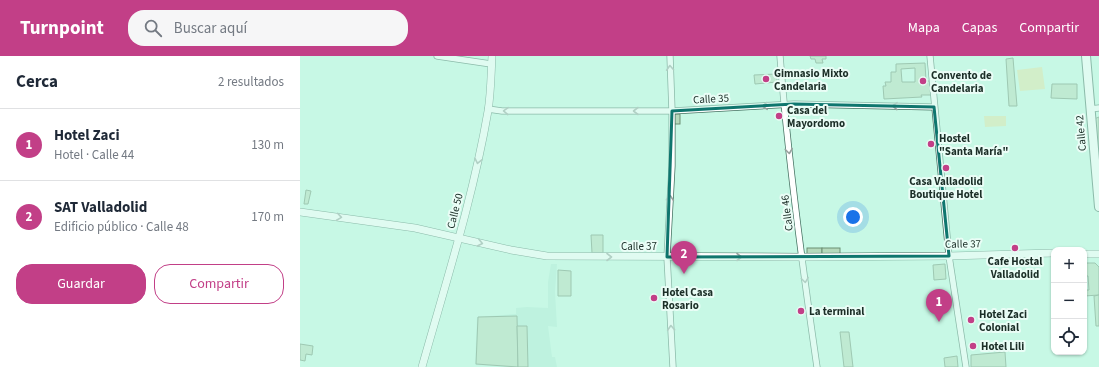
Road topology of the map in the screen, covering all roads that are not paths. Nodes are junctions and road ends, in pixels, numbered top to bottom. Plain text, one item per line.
1 (437, 56) edge
2 (670, 56) edge
3 (780, 56) edge
4 (930, 56) edge
5 (1086, 56) edge
6 (492, 60) edge
7 (784, 105) junction
8 (934, 106) junction
9 (1090, 108) junction
10 (1099, 108) edge
11 (488, 109) junction
12 (672, 111) junction
13 (1099, 208) edge
14 (300, 212) edge
15 (459, 238) junction
16 (1051, 253) edge
17 (1087, 254) edge
18 (1099, 254) edge
19 (949, 256) junction
20 (667, 257) junction
21 (802, 257) junction
22 (422, 367) edge
23 (673, 367) edge
24 (817, 367) edge
25 (966, 367) edge

1 - 6 street
12 -> 2 street
3 - 7 street, Calle 46
4 - 8 street
5 - 9 main road, Calle 42
6 - 11 street, Calle 50
8 -> 7 street, Calle 35
7 -> 12 street, Calle 35
7 -> 21 street, Calle 46
8 - 19 street
9 - 10 street
9 - 13 main road, Calle 42
12 -> 11 street, Calle 35
11 -> 15 street, Calle 50
20 -> 12 street
14 -> 15 street, Calle 37
15 -> 20 street, Calle 37
15 - 22 street, Calle 50
16 - 19 street, Calle 37
17 - 18 street
19 - 21 street, Calle 37
19 - 25 street
20 -> 21 street, Calle 37
23 -> 20 street
21 -> 24 street, Calle 46

